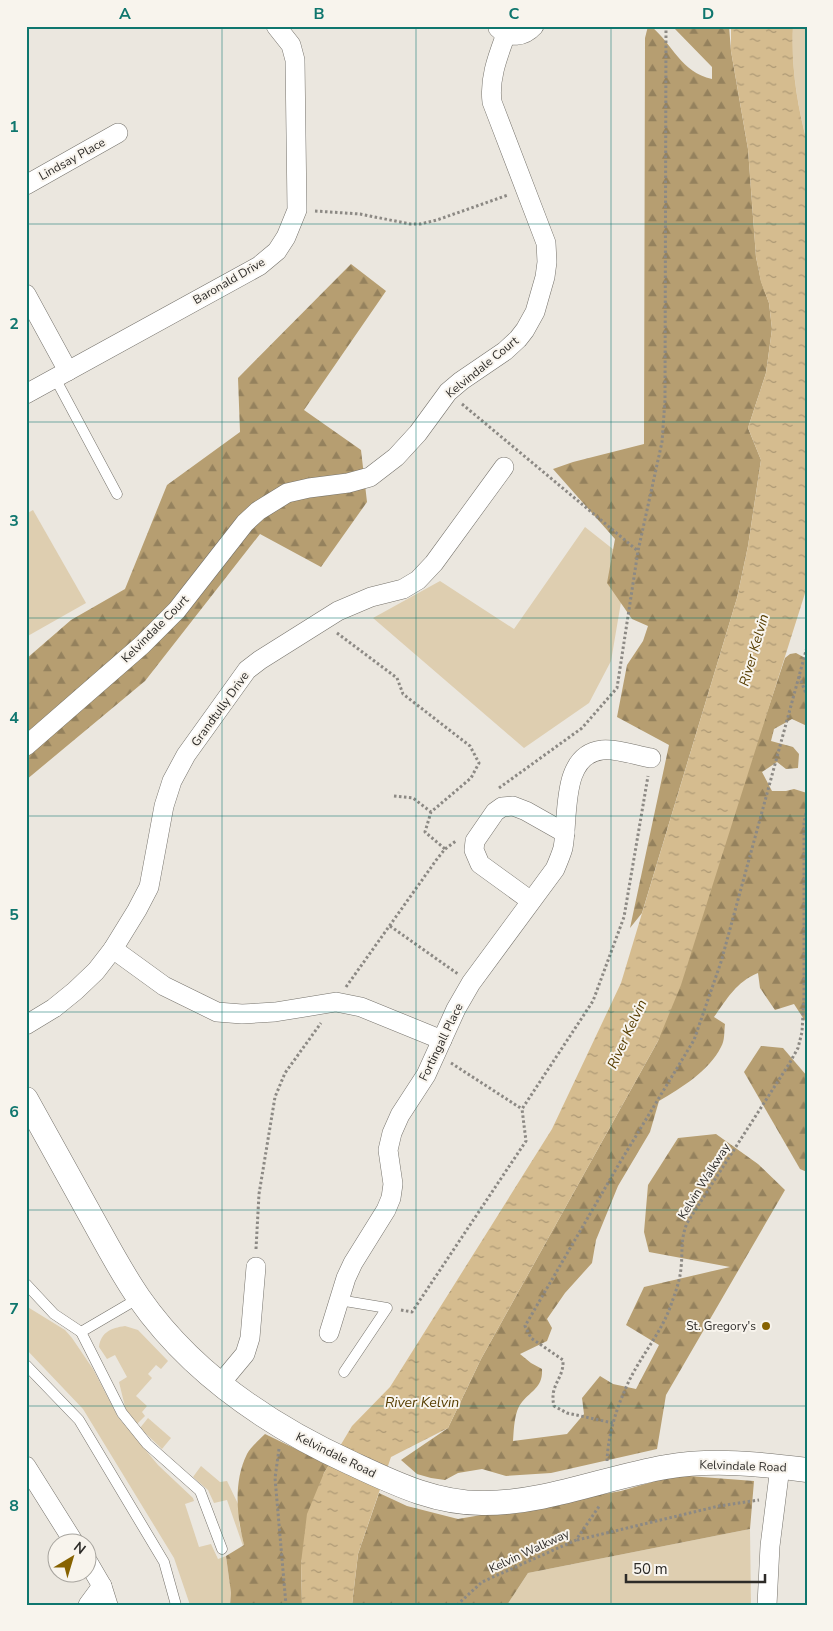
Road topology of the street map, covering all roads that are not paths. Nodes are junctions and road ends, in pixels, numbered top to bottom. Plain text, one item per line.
1 (276, 26) edge
2 (534, 26) edge
3 (501, 30) edge
4 (118, 133) dead end
5 (26, 185) edge
6 (26, 294) edge
7 (61, 374) junction
8 (26, 394) edge
9 (504, 467) dead end
10 (117, 494) dead end
11 (26, 746) edge
12 (651, 758) road end
13 (565, 832) junction
14 (531, 901) junction
15 (113, 949) junction
16 (26, 1025) edge
17 (438, 1048) junction
18 (26, 1099) edge
19 (256, 1268) road end
20 (26, 1284) edge
21 (139, 1298) junction
22 (339, 1300) junction
23 (82, 1332) junction
24 (329, 1333) dead end
25 (26, 1365) edge
26 (344, 1372) dead end
27 (220, 1384) junction
28 (26, 1466) edge
29 (780, 1467) junction
30 (807, 1470) edge
31 (69, 1534) edge
32 (222, 1549) dead end
33 (98, 1579) edge
34 (102, 1586) junction
35 (88, 1605) edge
36 (108, 1605) edge
37 (176, 1605) edge
38 (767, 1605) edge

1 - 7 street, Baronald Drive
2 - 3 street, Kelvindale Court
3 - 11 street, Kelvindale Court
4 - 5 street, Lindsay Place
6 - 7 street
7 - 8 street, Baronald Drive
7 - 10 lane
9 - 15 street, Grandtully Drive
12 - 13 street, Fortingall Place
13 - 14 street, Fortingall Place
13 - 14 street
14 - 17 street, Fortingall Place
15 - 16 street, Grandtully Drive
15 - 17 street
17 - 22 street, Fortingall Place
18 - 21 street, Kelvindale Road
19 - 27 street
20 - 23 lane
21 - 23 lane
21 - 27 street, Kelvindale Road
22 - 24 street, Fortingall Place
22 - 26 lane
23 - 32 lane
25 - 37 lane
27 - 29 street, Kelvindale Road
28 - 31 street
29 - 30 street, Kelvindale Road
29 - 38 street
33 - 34 street
34 - 35 street
34 - 36 street

